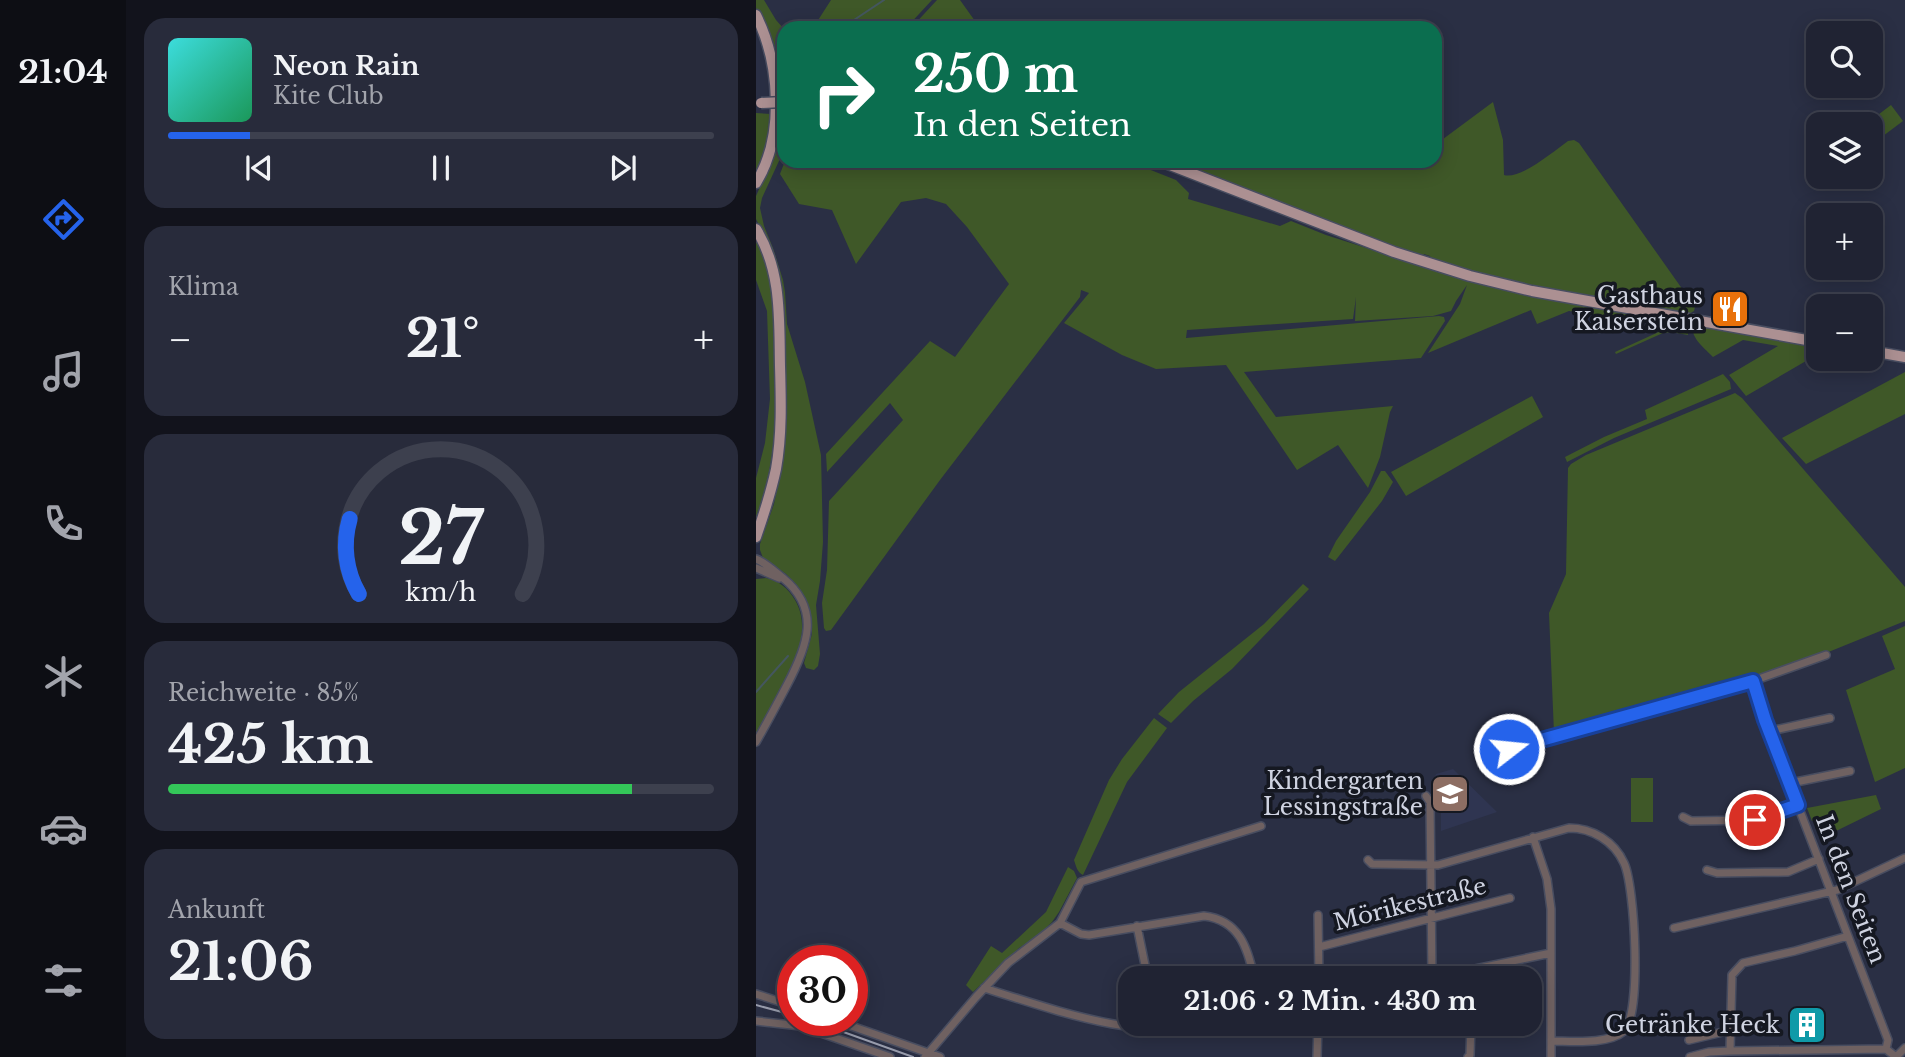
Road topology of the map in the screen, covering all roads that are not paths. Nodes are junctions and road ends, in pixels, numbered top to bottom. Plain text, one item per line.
1 (756, 15) edge
2 (777, 102) edge
3 (758, 103) edge
4 (1178, 168) edge
5 (756, 183) edge
6 (756, 229) edge
7 (1806, 340) edge
8 (1883, 353) edge
9 (1905, 357) edge
10 (756, 537) edge
11 (756, 559) edge
12 (756, 568) edge
13 (770, 575) junction
14 (756, 577) edge
15 (786, 581) junction
16 (1826, 655) dead end
17 (1753, 681) junction
18 (1830, 718) dead end
19 (1770, 731) junction
20 (756, 742) edge
21 (1497, 762) dead end
22 (1850, 771) dead end
23 (1791, 783) junction
24 (1426, 796) dead end
25 (1798, 805) junction
26 (1683, 817) dead end
27 (1261, 826) dead end
28 (1533, 837) junction
29 (1819, 859) junction
30 (1905, 859) edge
31 (1368, 860) dead end
32 (1431, 865) junction
33 (1707, 870) dead end
34 (1831, 891) junction
35 (1510, 898) dead end
36 (1318, 915) dead end
37 (1432, 919) junction
38 (1060, 923) junction
39 (1137, 926) junction
40 (1674, 928) dead end
41 (1848, 936) junction
42 (1319, 947) junction
43 (1551, 953) junction
44 (1145, 965) dead end
45 (1252, 966) edge
46 (1319, 966) edge
47 (1432, 966) edge
48 (1504, 966) edge
49 (984, 988) junction
50 (756, 993) edge
51 (777, 1000) edge
52 (756, 1021) edge
53 (1118, 1023) edge
54 (1731, 1030) junction
55 (868, 1033) edge
56 (1318, 1036) edge
57 (1471, 1036) edge
58 (1689, 1040) dead end
59 (1551, 1041) junction
60 (1905, 1048) edge
61 (1886, 1049) junction
62 (1730, 1051) junction
63 (927, 1055) edge
64 (890, 1057) edge
65 (940, 1057) edge
66 (1317, 1057) edge
67 (1468, 1057) edge
68 (1551, 1057) edge
69 (1690, 1057) edge
70 (1896, 1057) edge

1 - 5 main road
2 - 3 main road, bridge
4 - 7 main road
6 - 10 main road
8 - 9 main road
11 - 15 street
12 - 13 street
13 - 14 street
13 - 15 street
15 - 20 street
16 - 17 street
17 - 19 street, In den Seiten
17 - 21 street
18 - 19 street
19 - 23 street, In den Seiten
22 - 23 street
23 - 25 street, In den Seiten
24 - 32 street
25 - 26 street
25 - 29 street, In den Seiten
27 - 38 street
28 - 32 street
28 - 43 street
28 - 59 street
29 - 33 street
29 - 34 street, In den Seiten
30 - 34 street
31 - 32 street
32 - 37 street
34 - 40 street
34 - 41 street, In den Seiten
35 - 37 street, Mörikestraße
36 - 42 street
37 - 42 street, Mörikestraße
37 - 47 street
38 - 39 street
38 - 49 street
39 - 44 street
39 - 45 street
41 - 54 street
41 - 61 street, In den Seiten
42 - 46 street
43 - 48 street
43 - 59 street
49 - 53 street
49 - 63 street
50 - 51 street
52 - 64 street
54 - 58 street
54 - 62 street
55 - 63 street
56 - 66 street
57 - 67 street
59 - 68 street
60 - 70 street
61 - 62 street
61 - 70 street
62 - 69 street
63 - 65 street

